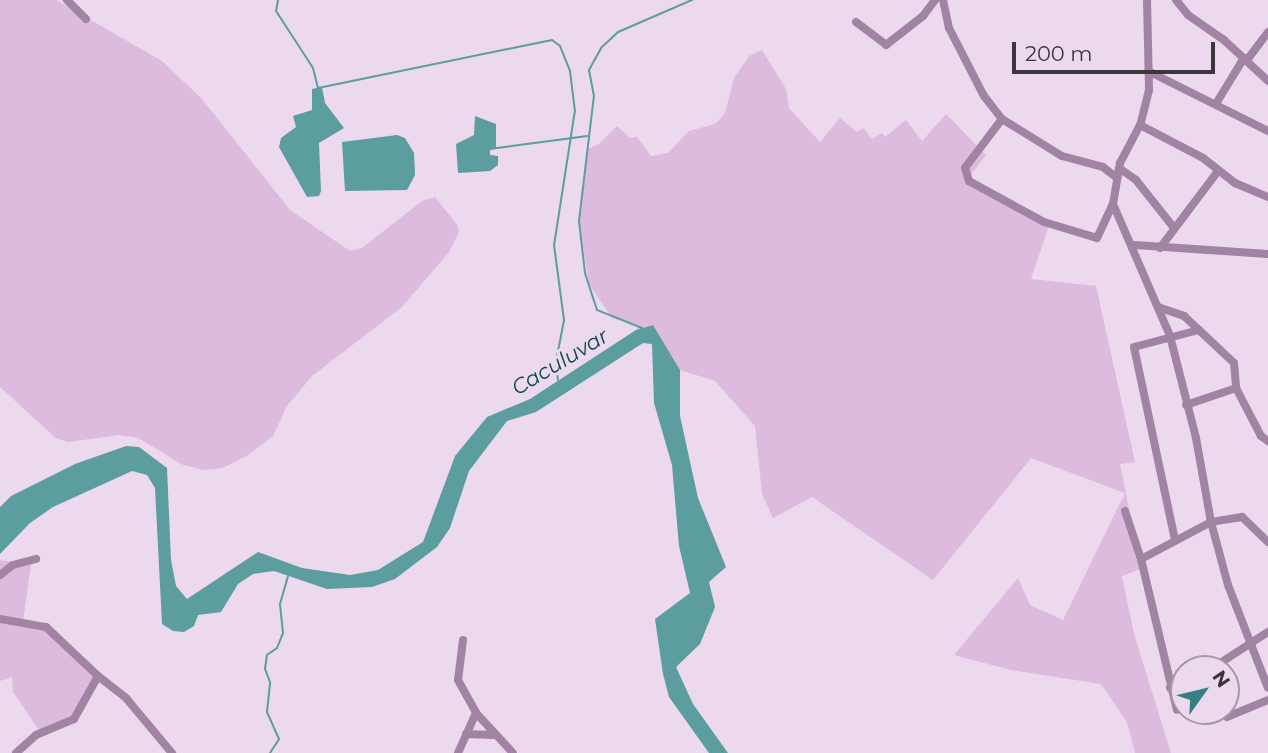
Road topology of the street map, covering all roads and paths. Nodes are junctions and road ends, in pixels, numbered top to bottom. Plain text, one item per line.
1 (67, 0) edge
2 (934, 0) edge
3 (943, 0) edge
4 (1147, 0) edge
5 (1176, 0) edge
6 (86, 19) dead end
7 (856, 22) dead end
8 (1268, 32) edge
9 (1246, 59) junction
10 (1148, 71) junction
11 (1268, 81) edge
12 (1217, 102) junction
13 (1002, 118) junction
14 (1140, 125) junction
15 (1268, 131) edge
16 (1120, 165) junction
17 (1103, 167) junction
18 (1218, 171) junction
19 (1117, 178) junction
20 (1268, 197) edge
21 (1113, 204) junction
22 (1174, 228) junction
23 (1135, 245) junction
24 (1160, 248) junction
25 (1268, 254) edge
26 (1158, 307) junction
27 (1199, 330) junction
28 (1170, 336) junction
29 (1236, 388) junction
30 (1186, 405) junction
31 (1268, 441) edge
32 (1125, 511) dead end
33 (1211, 522) junction
34 (1175, 540) junction
35 (1268, 542) edge
36 (36, 559) dead end
37 (1141, 559) junction
38 (0, 575) edge
39 (0, 619) edge
40 (1268, 632) edge
41 (463, 640) dead end
42 (1250, 643) junction
43 (1232, 655) edge
44 (98, 676) junction
45 (1170, 688) edge
46 (1268, 688) edge
47 (1268, 700) edge
48 (1240, 712) edge
49 (476, 713) junction
50 (466, 734) junction
51 (493, 734) junction
52 (16, 753) edge
53 (172, 753) edge
54 (458, 753) edge
55 (513, 753) edge

1 - 6 street
2 - 7 street
3 - 13 street
4 - 10 street
5 - 9 street
8 - 9 street
9 - 11 street
9 - 12 street
10 - 12 street
10 - 14 street
12 - 15 street
13 - 17 street
13 - 21 street
14 - 16 street
14 - 18 street
16 - 17 street
16 - 19 street
16 - 22 street
17 - 19 street
18 - 20 street
18 - 22 street
19 - 21 street
21 - 23 street
22 - 24 street
23 - 24 street
23 - 26 street
24 - 25 street
26 - 27 street
26 - 28 street
27 - 28 street
27 - 29 street
28 - 30 street
28 - 34 street
29 - 30 street
29 - 31 street
30 - 33 street
32 - 37 street
33 - 34 street
33 - 35 street
33 - 42 street
34 - 37 street
36 - 38 street
37 - 45 street
39 - 44 street
40 - 42 street
41 - 49 street
42 - 43 street
42 - 46 street
44 - 52 street
44 - 53 street
47 - 48 street
49 - 50 street
49 - 51 street
50 - 51 street
50 - 54 street
51 - 55 street

